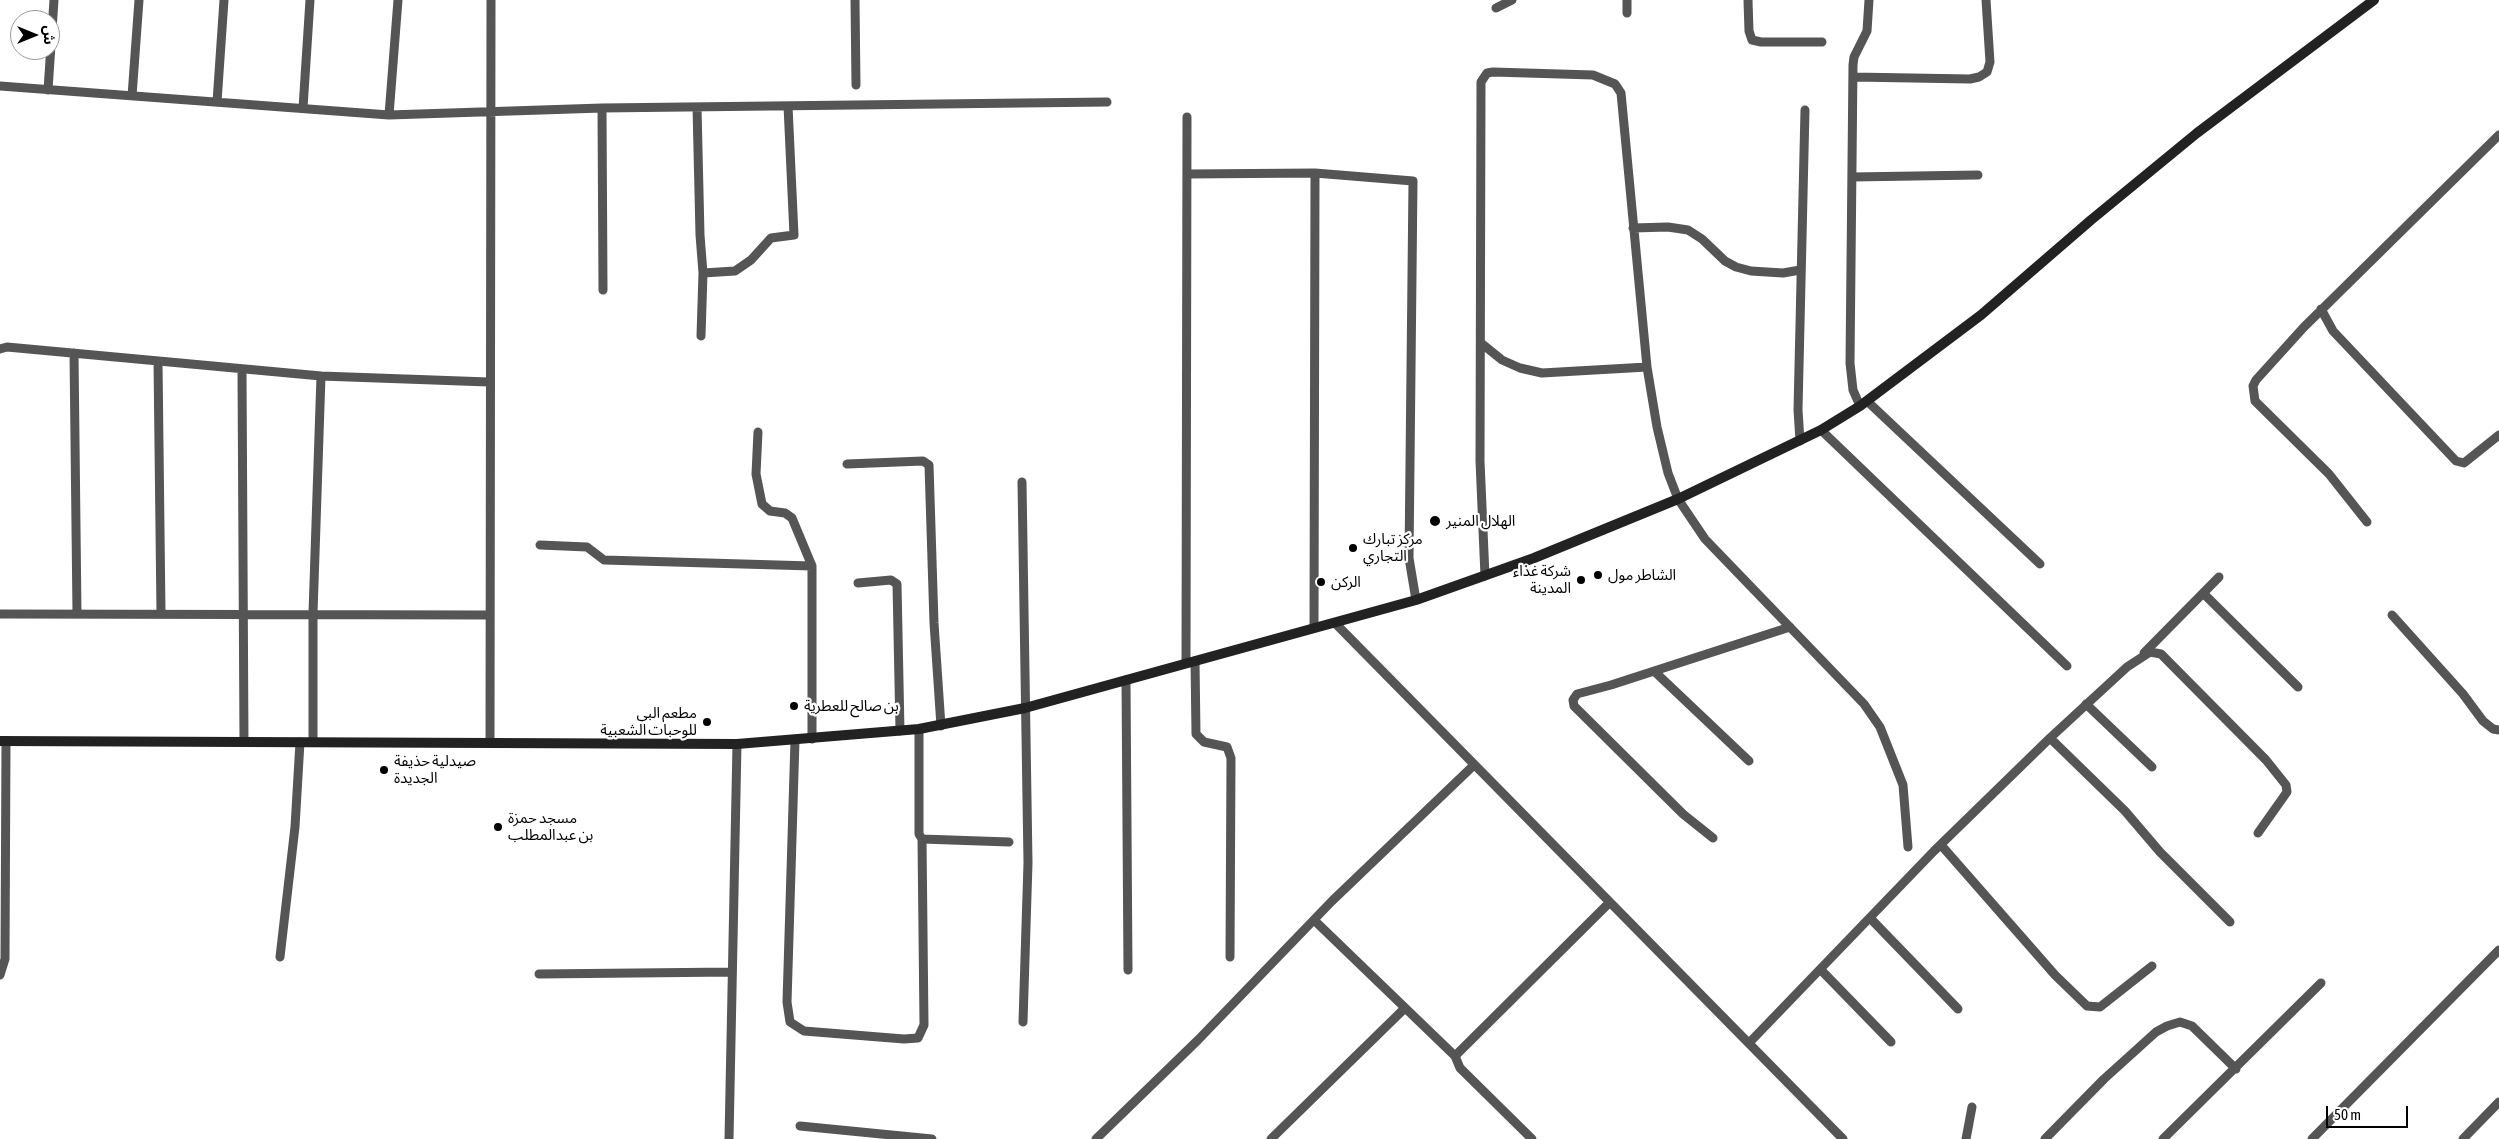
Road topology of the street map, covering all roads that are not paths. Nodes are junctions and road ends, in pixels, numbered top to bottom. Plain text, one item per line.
1 (54, 0) edge
2 (139, 0) edge
3 (224, 0) edge
4 (310, 0) edge
5 (398, 0) edge
6 (491, 0) edge
7 (855, 0) edge
8 (1512, 0) edge
9 (1627, 0) edge
10 (1748, 0) edge
11 (1869, 0) edge
12 (1986, 0) edge
13 (2374, 0) edge
14 (1496, 8) dead end
15 (1627, 13) dead end
16 (1822, 42) dead end
17 (1853, 77) junction
18 (856, 84) dead end
19 (0, 86) edge
20 (48, 90) junction
21 (132, 96) junction
22 (216, 102) junction
23 (1107, 102) dead end
24 (697, 106) junction
25 (788, 106) junction
26 (303, 108) junction
27 (602, 108) junction
28 (1805, 110) dead end
29 (490, 112) junction
30 (389, 114) junction
31 (1187, 117) dead end
32 (2499, 134) edge
33 (1188, 174) junction
34 (1315, 174) junction
35 (1978, 176) dead end
36 (1852, 177) junction
37 (1633, 228) junction
38 (1800, 270) junction
39 (703, 273) junction
40 (603, 290) dead end
41 (2321, 310) junction
42 (701, 336) dead end
43 (1481, 344) junction
44 (0, 349) edge
45 (74, 353) junction
46 (158, 361) junction
47 (1647, 367) junction
48 (242, 369) junction
49 (321, 376) junction
50 (489, 382) junction
51 (1863, 403) junction
52 (1821, 430) junction
53 (758, 432) dead end
54 (2499, 435) edge
55 (1800, 441) junction
56 (847, 464) dead end
57 (1022, 482) dead end
58 (1678, 499) junction
59 (2367, 522) dead end
60 (540, 545) dead end
61 (2040, 564) dead end
62 (812, 566) junction
63 (1485, 576) junction
64 (2219, 577) dead end
65 (858, 583) dead end
66 (2203, 593) junction
67 (1416, 600) junction
68 (242, 613) junction
69 (313, 613) junction
70 (0, 614) edge
71 (77, 614) junction
72 (162, 614) junction
73 (490, 615) junction
74 (2392, 615) dead end
75 (1335, 623) junction
76 (1790, 627) junction
77 (1314, 628) junction
78 (2140, 657) junction
79 (1191, 662) junction
80 (2067, 666) dead end
81 (1654, 671) junction
82 (1126, 680) junction
83 (2298, 687) dead end
84 (2086, 704) junction
85 (1025, 708) junction
86 (941, 726) junction
87 (920, 729) junction
88 (2499, 730) edge
89 (900, 731) junction
90 (2050, 738) junction
91 (812, 739) junction
92 (795, 740) junction
93 (3, 741) edge
94 (244, 742) junction
95 (300, 742) junction
96 (313, 742) junction
97 (490, 743) junction
98 (737, 744) junction
99 (1749, 761) dead end
100 (1474, 765) junction
101 (2152, 767) dead end
102 (2258, 833) dead end
103 (1713, 838) dead end
104 (922, 839) junction
105 (1009, 842) dead end
106 (1941, 845) junction
107 (1908, 847) dead end
108 (1609, 903) junction
109 (1870, 918) junction
110 (1314, 920) junction
111 (2230, 922) dead end
112 (2499, 950) edge
113 (280, 957) dead end
114 (1230, 957) dead end
115 (2152, 966) dead end
116 (1128, 970) dead end
117 (1821, 970) junction
118 (732, 972) junction
119 (539, 974) dead end
120 (0, 975) edge
121 (2321, 983) dead end
122 (1405, 1008) junction
123 (1958, 1009) dead end
124 (1023, 1022) dead end
125 (1891, 1042) dead end
126 (1749, 1043) junction
127 (1455, 1056) junction
128 (2236, 1069) junction
129 (2499, 1102) edge
130 (1972, 1107) dead end
131 (800, 1126) dead end
132 (729, 1139) edge
133 (932, 1139) edge
134 (1096, 1139) edge
135 (1271, 1139) edge
136 (1532, 1139) edge
137 (1844, 1139) edge
138 (1966, 1139) edge
139 (2045, 1139) edge
140 (2163, 1139) edge
141 (2312, 1139) edge
142 (2463, 1139) edge

1 - 20 street
2 - 21 street
3 - 22 street
4 - 26 street
5 - 30 street
6 - 29 street
7 - 18 street
8 - 14 street
9 - 15 street
10 - 16 street
11 - 17 street
12 - 17 street
13 - 51 main road
17 - 36 street
19 - 20 street
20 - 21 street
21 - 22 street
22 - 26 street
23 - 25 street
24 - 25 street
24 - 27 street
24 - 39 street
25 - 39 street
26 - 30 street
27 - 29 street
27 - 40 street
28 - 38 street
29 - 30 street
29 - 50 street
31 - 33 street
32 - 41 street
33 - 34 street
33 - 79 street
34 - 67 street
34 - 77 street
35 - 36 street
36 - 51 street
37 - 38 street
37 - 43 street
37 - 47 street
38 - 55 street
39 - 42 street
41 - 54 street
41 - 59 street
43 - 47 street
43 - 63 street
44 - 45 street
45 - 46 street
45 - 71 street
46 - 48 street
46 - 72 street
47 - 58 street
48 - 49 street
48 - 68 street
49 - 50 street
49 - 69 street
50 - 73 street
51 - 52 main road
51 - 61 street
52 - 55 main road
52 - 80 street
53 - 62 street
55 - 58 main road
56 - 86 street
57 - 85 street
58 - 63 main road
58 - 76 street
60 - 62 street
62 - 91 street
63 - 67 main road
64 - 66 street
65 - 89 street
66 - 78 street
66 - 83 street
67 - 75 main road
68 - 69 street
68 - 72 street
68 - 94 street
69 - 73 street
69 - 96 street
70 - 71 street
71 - 72 street
73 - 97 street
74 - 88 street
75 - 77 main road
75 - 100 street
76 - 81 street
76 - 107 street
77 - 79 main road
78 - 84 street
78 - 102 street
79 - 82 main road
79 - 114 street
81 - 99 street
81 - 103 street
82 - 85 main road
82 - 116 street
84 - 90 street
84 - 101 street
85 - 86 main road
85 - 124 street
86 - 87 main road
87 - 89 main road
87 - 104 street
89 - 91 main road
90 - 106 street
90 - 111 street
91 - 92 main road
92 - 98 main road
92 - 104 street
93 - 94 main road
93 - 120 street
94 - 95 main road
95 - 96 main road
95 - 113 street
96 - 97 main road
97 - 98 main road
98 - 118 street
100 - 108 street
100 - 110 street
104 - 105 street
106 - 109 street
106 - 115 street
108 - 126 street
108 - 127 street
109 - 117 street
109 - 123 street
110 - 122 street
110 - 134 street
112 - 141 street
117 - 125 street
117 - 126 street
118 - 119 street
118 - 132 street
121 - 128 street
122 - 127 street
122 - 135 street
126 - 137 street
127 - 136 street
128 - 139 street
128 - 140 street
129 - 142 street
130 - 138 street
131 - 133 street

